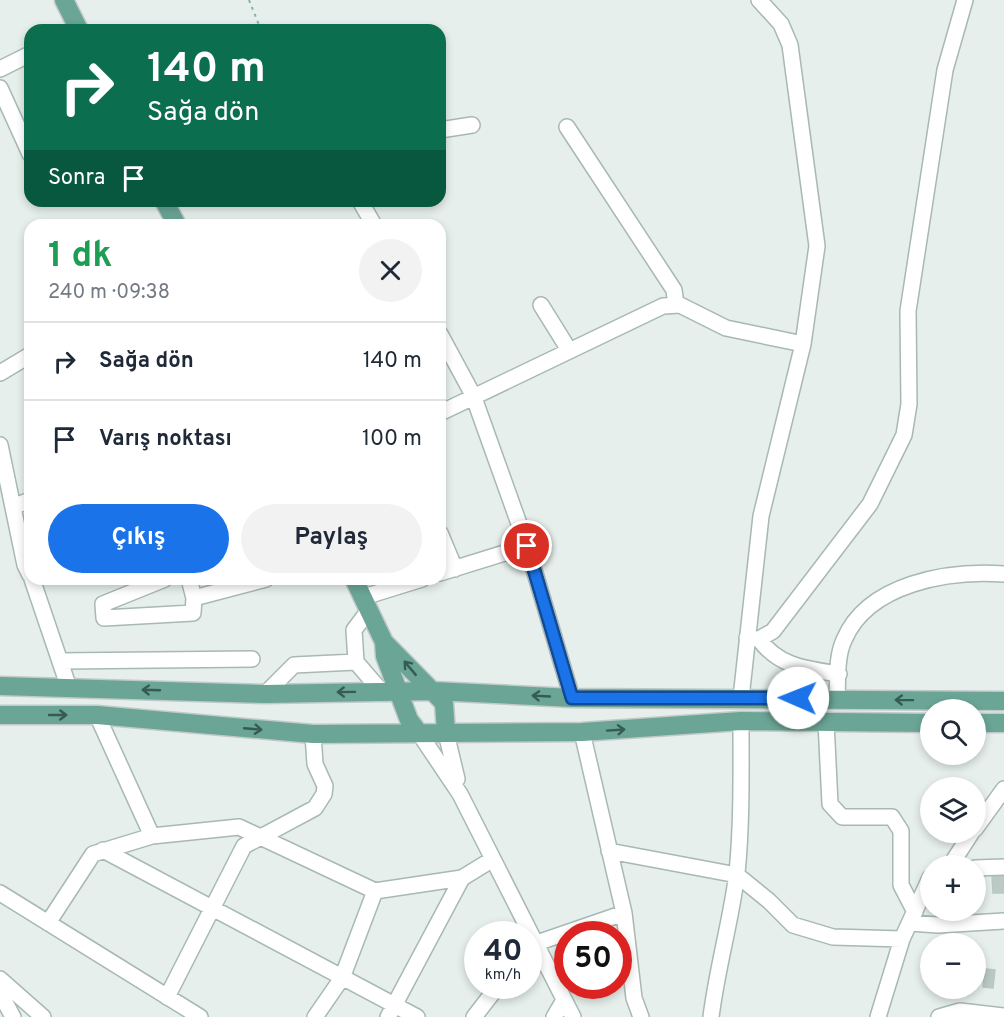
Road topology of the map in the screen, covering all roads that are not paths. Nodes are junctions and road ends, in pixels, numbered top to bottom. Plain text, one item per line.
1 (64, 0) edge
2 (759, 0) edge
3 (965, 0) edge
4 (76, 24) edge
5 (24, 57) edge
6 (0, 67) edge
7 (0, 88) edge
8 (472, 125) dead end
9 (567, 127) dead end
10 (446, 129) edge
11 (24, 141) edge
12 (541, 305) dead end
13 (676, 305) junction
14 (446, 344) edge
15 (803, 344) junction
16 (569, 350) junction
17 (24, 359) edge
18 (0, 373) edge
19 (473, 396) junction
20 (446, 410) edge
21 (0, 445) edge
22 (24, 502) edge
23 (13, 507) junction
24 (527, 546) junction
25 (446, 547) edge
26 (24, 560) edge
27 (455, 568) junction
28 (446, 571) edge
29 (1004, 574) edge
30 (34, 585) edge
31 (150, 585) edge
32 (191, 585) edge
33 (243, 585) edge
34 (357, 585) edge
35 (409, 585) edge
36 (194, 598) junction
37 (367, 604) junction
38 (753, 638) junction
39 (384, 642) junction
40 (252, 659) dead end
41 (60, 661) junction
42 (356, 662) junction
43 (839, 674) junction
44 (0, 686) edge
45 (69, 688) junction
46 (434, 691) junction
47 (390, 692) junction
48 (265, 694) junction
49 (572, 698) junction
50 (741, 698) junction
51 (837, 699) junction
52 (1004, 701) edge
53 (0, 715) edge
54 (97, 715) junction
55 (741, 721) junction
56 (826, 722) junction
57 (920, 723) edge
58 (986, 723) edge
59 (1004, 723) edge
60 (582, 732) junction
61 (419, 733) junction
62 (446, 733) junction
63 (313, 734) junction
64 (1004, 789) edge
65 (460, 794) junction
66 (986, 814) edge
67 (152, 836) junction
68 (262, 836) junction
69 (103, 850) junction
70 (609, 851) junction
71 (493, 859) junction
72 (1004, 867) edge
73 (986, 868) edge
74 (737, 875) junction
75 (462, 878) junction
76 (375, 891) junction
77 (0, 893) edge
78 (920, 900) edge
79 (213, 906) junction
80 (624, 913) junction
81 (912, 918) junction
82 (521, 921) edge
83 (1004, 921) edge
84 (48, 923) junction
85 (902, 939) junction
86 (542, 941) edge
87 (542, 962) edge
88 (342, 978) junction
89 (0, 979) edge
90 (1, 997) edge
91 (167, 997) junction
92 (488, 999) edge
93 (564, 1000) junction
94 (391, 1011) edge
95 (1004, 1016) edge
96 (13, 1017) edge
97 (43, 1017) edge
98 (200, 1017) edge
99 (315, 1017) edge
100 (417, 1017) edge
101 (474, 1017) edge
102 (554, 1017) edge
103 (573, 1017) edge
104 (640, 1017) edge
105 (711, 1017) edge
106 (878, 1017) edge
107 (939, 1017) edge

1 - 4 main road
2 - 15 street
3 - 38 street
5 - 6 street
7 - 11 street
8 - 10 street
9 - 13 street
12 - 16 street
13 - 15 street
13 - 16 street
14 - 19 street
15 - 38 street
16 - 19 street
17 - 18 street
19 - 20 street
19 - 24 street
21 - 23 street
22 - 23 street
23 - 26 street
24 - 27 street
24 - 49 street
25 - 27 street
27 - 28 street
29 - 43 street
30 - 41 street
31 - 36 street
32 - 36 street
33 - 36 street
34 - 37 main road
35 - 37 street
37 - 39 main road
37 - 42 street
38 - 43 street
38 - 50 street
46 -> 39 main road
39 - 47 main road
40 - 41 street
41 - 45 street
42 - 47 street
42 - 48 street
43 - 51 street
44 - 45 main road
48 -> 45 main road
46 - 47 main road
49 -> 46 main road
46 - 62 main road
47 -> 48 main road
47 - 61 main road
49 - 50 main road
50 - 51 main road
52 -> 51 main road
53 -> 54 main road
54 -> 63 main road
54 - 67 street
55 - 56 main road
60 -> 55 main road
55 - 74 street
56 - 57 main road
56 - 81 street
58 - 59 main road
60 - 62 main road
60 - 70 street
61 - 62 main road
61 - 63 main road
61 - 65 street
62 - 65 street
63 - 68 street
64 - 66 street
65 - 71 street
67 - 68 street
67 - 69 street
68 - 76 street
68 - 79 street
69 - 79 street
69 - 84 street
70 - 74 street
70 - 80 street
71 - 75 street
71 - 82 street
72 - 73 street
74 - 85 street
74 - 105 street
75 - 76 street
75 - 94 street
76 - 88 street
77 - 84 street
78 - 81 street
79 - 88 street
79 - 91 street
80 - 86 street
80 - 104 street
81 - 83 street
81 - 85 street
84 - 91 street
85 - 106 street
87 - 93 street
88 - 94 street
88 - 99 street
89 - 97 street
90 - 96 street
91 - 98 street
92 - 101 street
93 - 102 street
93 - 103 street
94 - 100 street
95 - 107 street

